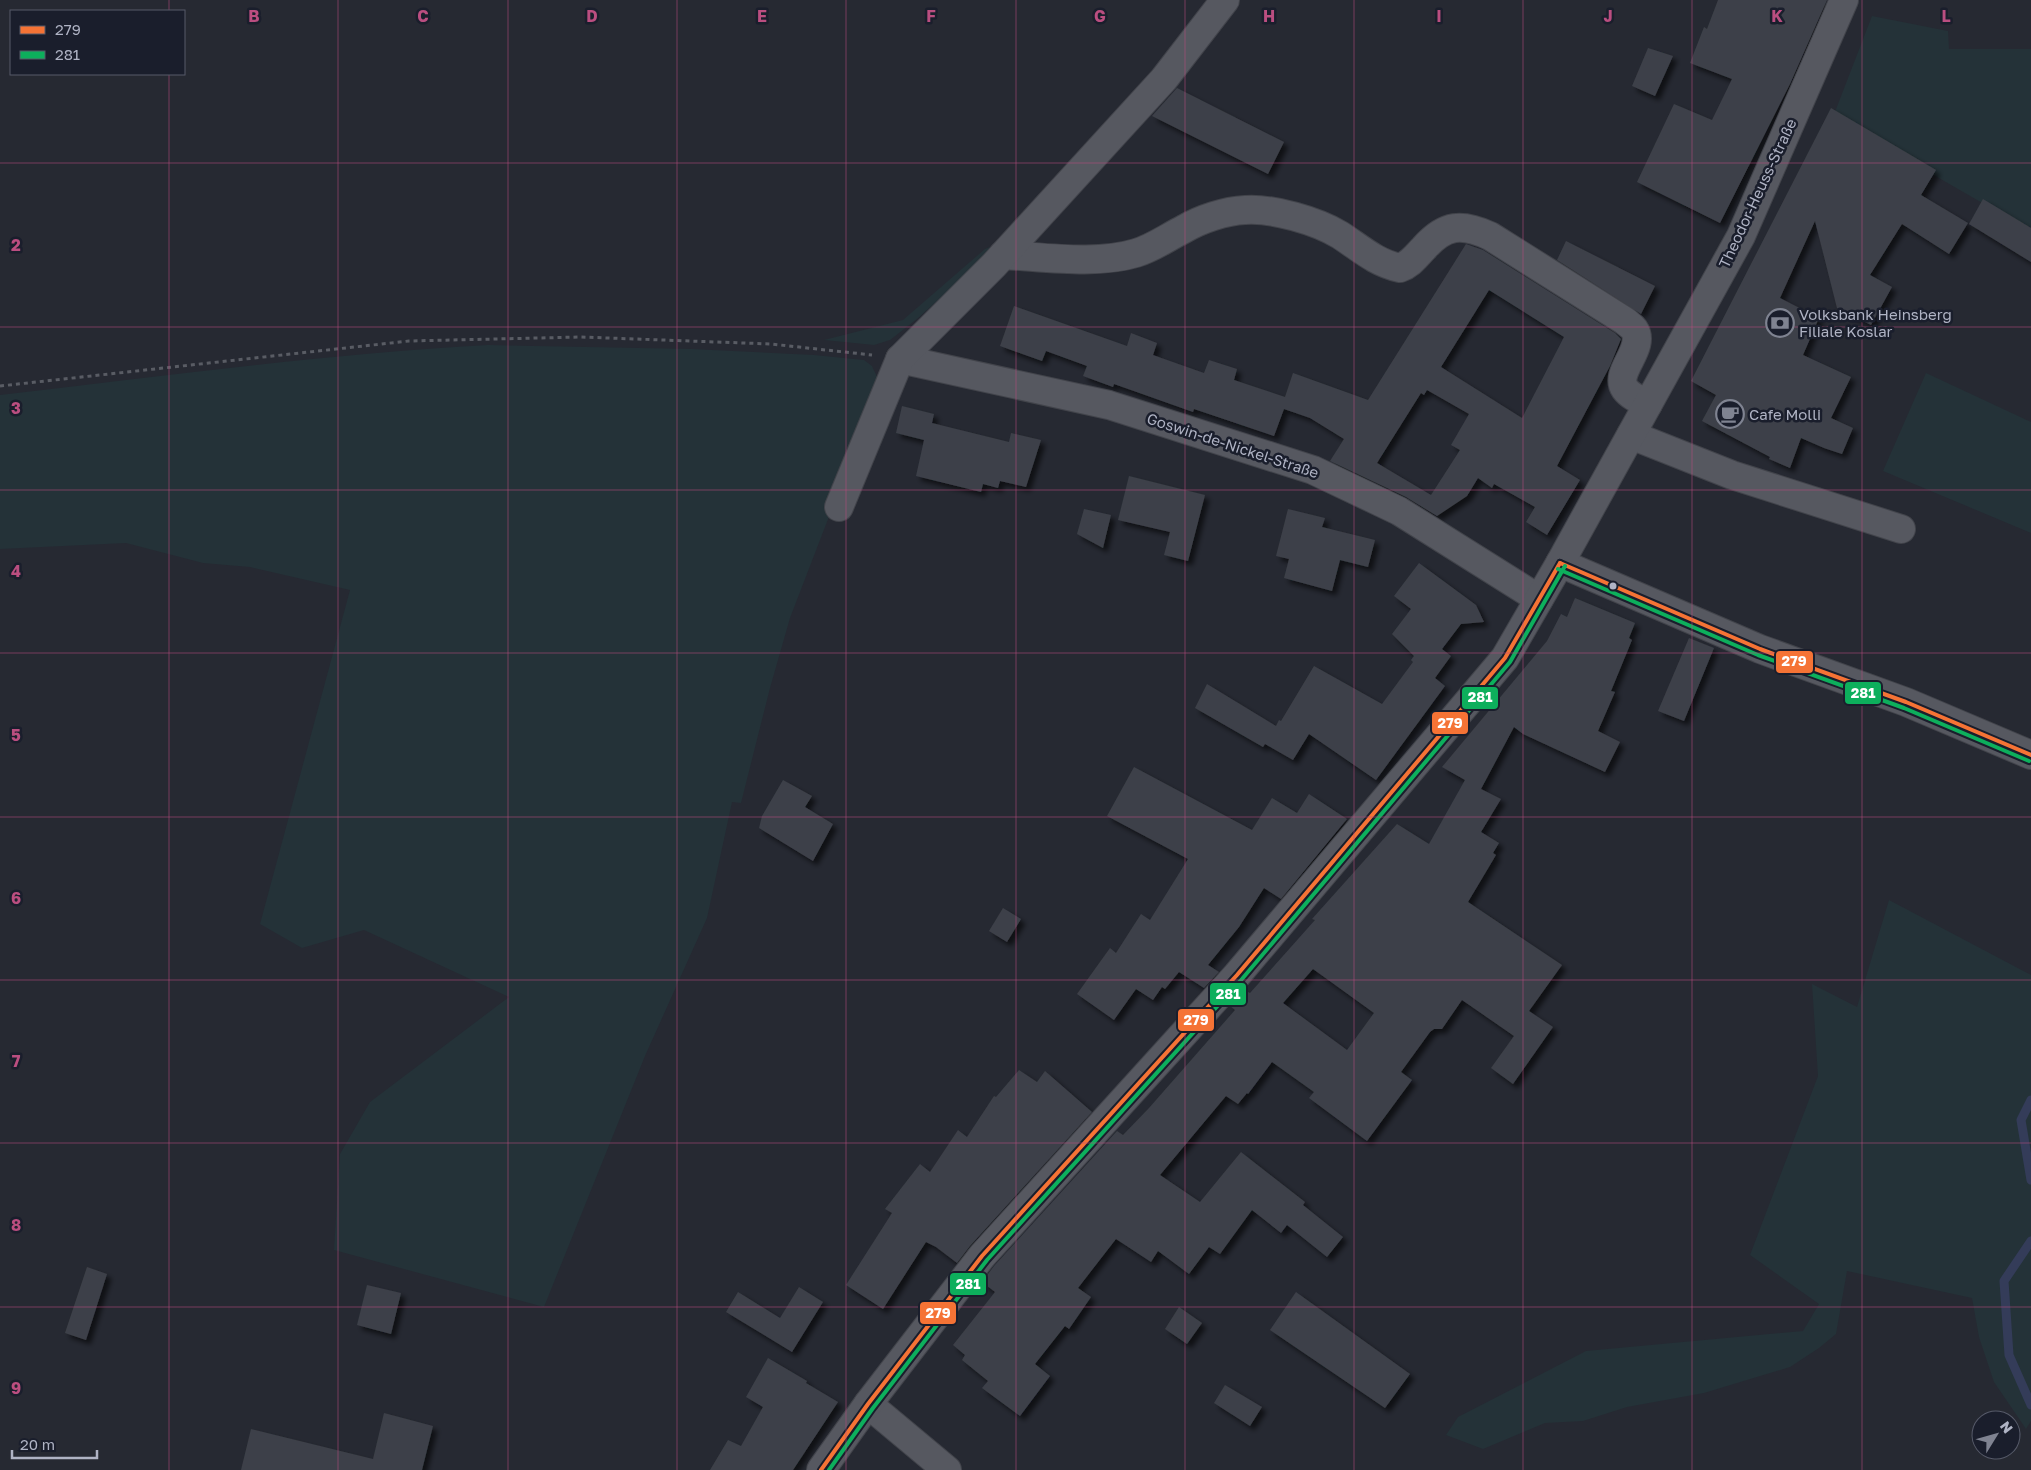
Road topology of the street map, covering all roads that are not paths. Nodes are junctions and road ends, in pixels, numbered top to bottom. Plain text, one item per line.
1 (1225, 0) edge
2 (1844, 0) edge
3 (1003, 255) junction
4 (900, 358) junction
5 (1648, 404) junction
6 (1631, 435) junction
7 (838, 507) dead end
8 (1901, 529) dead end
9 (1560, 563) junction
10 (1539, 599) junction
11 (2031, 756) edge
12 (868, 1404) junction
13 (821, 1470) edge
14 (947, 1470) edge

1 - 3 street
2 - 5 street, Theodor-Heuss-Straße
3 - 4 street
3 - 5 street
4 - 7 street
4 - 10 street, Goswin-de-Nickel-Straße
5 - 6 street, Theodor-Heuss-Straße
6 - 8 street
6 - 9 street, Theodor-Heuss-Straße
9 - 10 street, Theodor-Heuss-Straße
9 - 11 street
10 - 12 street, Theodor-Heuss-Straße
12 - 13 street, Theodor-Heuss-Straße
12 - 14 street

